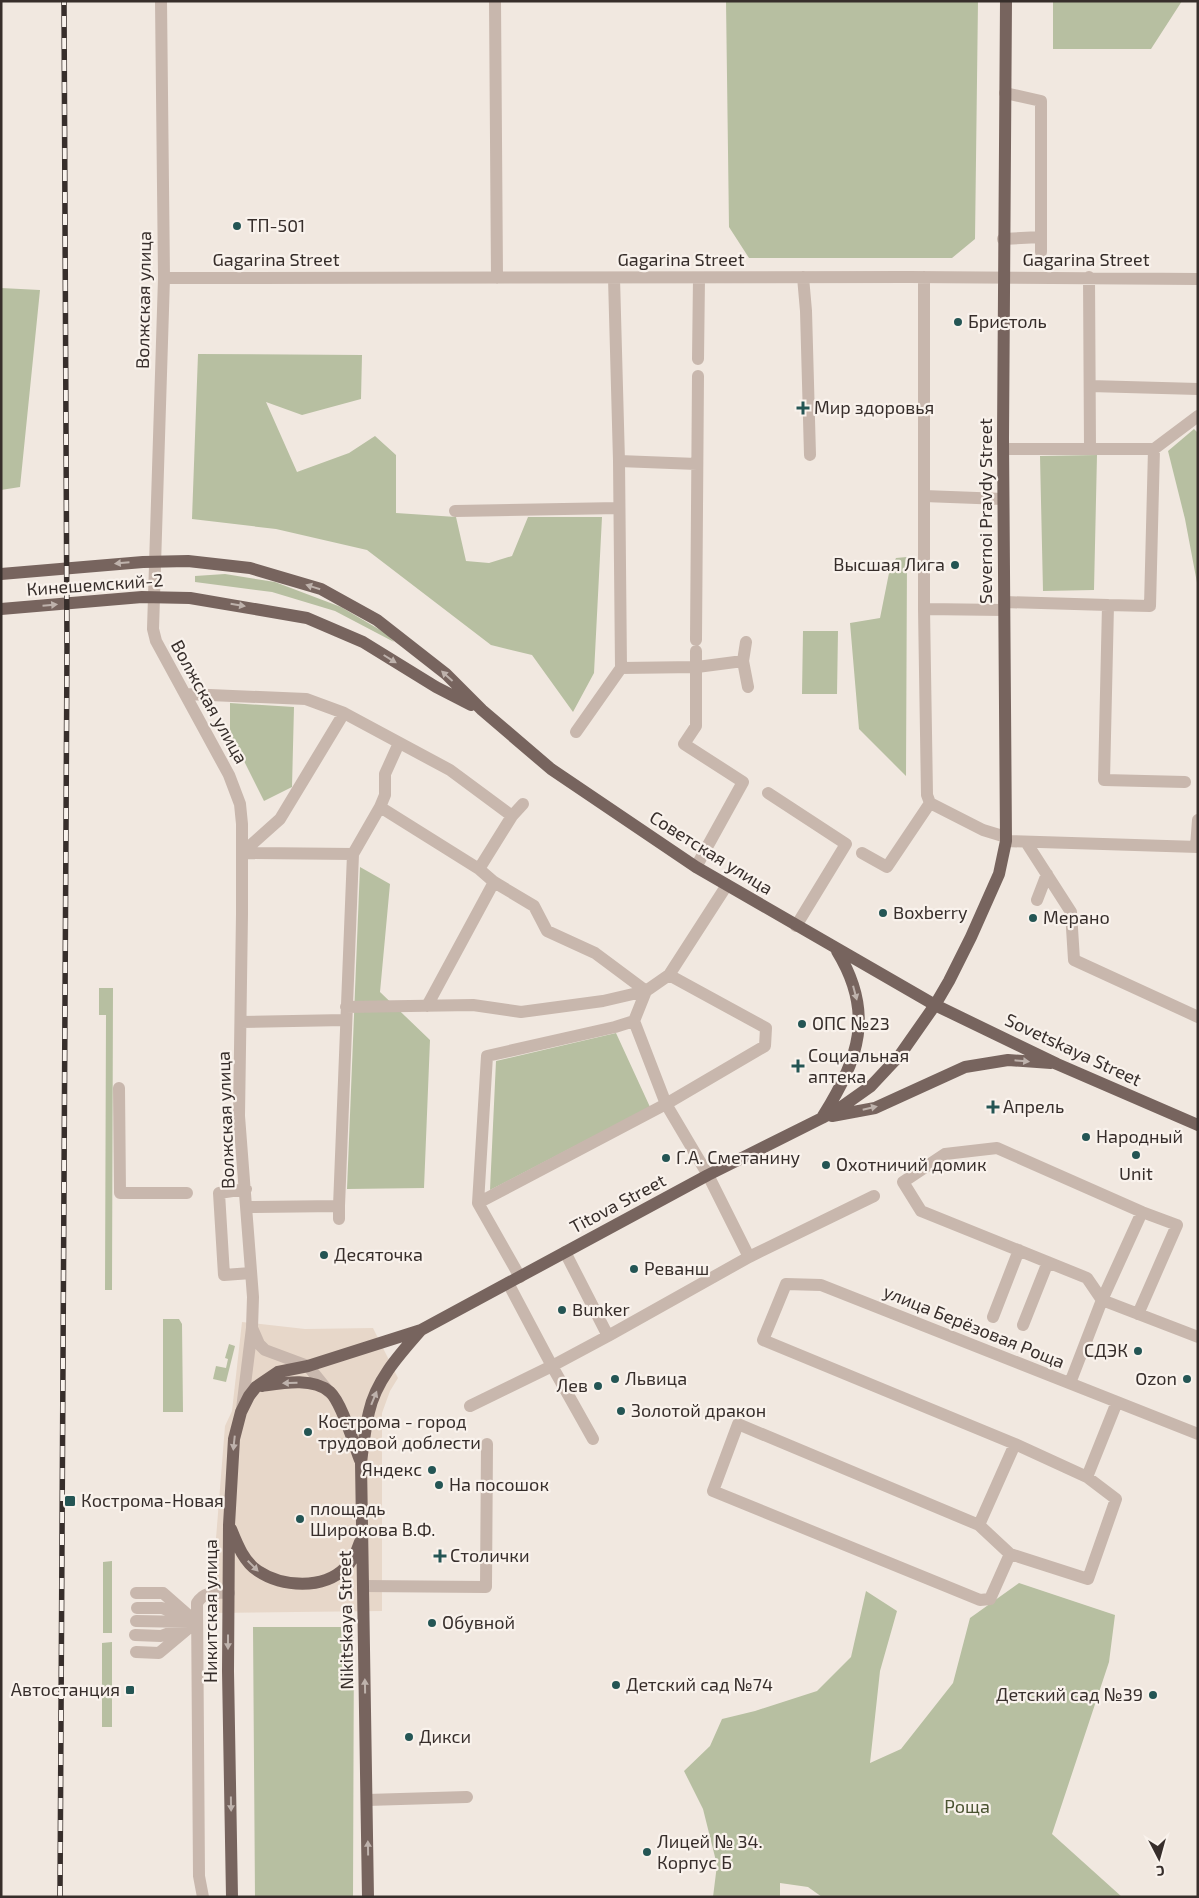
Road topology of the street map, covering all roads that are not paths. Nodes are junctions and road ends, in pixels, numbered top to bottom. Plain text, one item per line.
1 (161, 1) edge
2 (494, 1) edge
3 (1006, 1) edge
4 (1005, 93) junction
5 (1040, 237) junction
6 (1004, 239) junction
7 (1041, 252) dead end
8 (924, 277) junction
9 (1090, 277) junction
10 (164, 278) junction
11 (497, 278) junction
12 (614, 278) junction
13 (698, 278) junction
14 (802, 278) junction
15 (1003, 278) junction
16 (1198, 278) edge
17 (698, 359) dead end
18 (698, 376) dead end
19 (1090, 386) junction
20 (1198, 389) edge
21 (1198, 416) edge
22 (1003, 449) junction
23 (1090, 449) junction
24 (1154, 449) junction
25 (810, 455) dead end
26 (619, 461) junction
27 (697, 464) junction
28 (924, 496) junction
29 (1003, 499) junction
30 (620, 508) junction
31 (456, 511) dead end
32 (1, 574) edge
33 (1108, 605) junction
34 (1004, 606) junction
35 (1, 609) edge
36 (924, 609) junction
37 (746, 642) dead end
38 (743, 661) junction
39 (621, 668) junction
40 (697, 668) junction
41 (748, 687) dead end
42 (186, 694) junction
43 (482, 710) junction
44 (344, 713) junction
45 (576, 732) dead end
46 (399, 743) junction
47 (1185, 782) dead end
48 (768, 793) dead end
49 (930, 803) junction
50 (524, 804) dead end
51 (380, 807) junction
52 (512, 816) junction
53 (1198, 820) edge
54 (1006, 839) junction
55 (1026, 842) junction
56 (1197, 847) edge
57 (242, 853) junction
58 (862, 853) dead end
59 (353, 854) junction
60 (696, 867) junction
61 (479, 869) junction
62 (1047, 874) junction
63 (494, 882) junction
64 (727, 885) junction
65 (1038, 900) dead end
66 (796, 926) junction
67 (836, 949) junction
68 (669, 975) junction
69 (646, 991) junction
70 (935, 1005) junction
71 (427, 1006) junction
72 (346, 1014) junction
73 (1198, 1017) edge
74 (634, 1021) junction
75 (241, 1022) junction
76 (1057, 1064) junction
77 (119, 1088) dead end
78 (666, 1104) junction
79 (822, 1118) junction
80 (1198, 1125) edge
81 (708, 1175) junction
82 (246, 1189) junction
83 (187, 1193) dead end
84 (874, 1196) dead end
85 (478, 1203) junction
86 (247, 1207) junction
87 (1142, 1212) junction
88 (1019, 1250) junction
89 (565, 1252) junction
90 (749, 1257) junction
91 (1048, 1262) junction
92 (251, 1273) junction
93 (514, 1280) junction
94 (1102, 1300) junction
95 (1138, 1314) junction
96 (993, 1317) dead end
97 (1023, 1325) dead end
98 (252, 1328) junction
99 (421, 1330) junction
100 (608, 1336) junction
101 (1198, 1337) edge
102 (308, 1366) junction
103 (552, 1366) junction
104 (1070, 1383) junction
105 (256, 1387) junction
106 (330, 1392) junction
107 (1117, 1402) junction
108 (470, 1406) dead end
109 (241, 1412) junction
110 (1197, 1432) edge
111 (593, 1438) dead end
112 (487, 1444) dead end
113 (1015, 1444) junction
114 (360, 1463) junction
115 (1087, 1477) junction
116 (229, 1525) junction
117 (979, 1525) junction
118 (362, 1536) junction
119 (1010, 1554) junction
120 (363, 1586) junction
121 (136, 1593) dead end
122 (229, 1593) junction
123 (137, 1608) dead end
124 (136, 1621) dead end
125 (196, 1622) junction
126 (135, 1635) dead end
127 (136, 1652) dead end
128 (467, 1797) dead end
129 (367, 1800) junction
130 (204, 1897) edge
131 (232, 1897) edge
132 (368, 1897) edge

1 - 10 street, Волжская улица
2 - 11 street
3 - 4 main road, Severnoi Pravdy Street
4 - 5 street
4 - 6 main road, Severnoi Pravdy Street
5 - 6 street
5 - 7 street
6 - 15 main road, Severnoi Pravdy Street
8 - 14 street, Gagarina Street
8 - 15 street, Gagarina Street
8 - 28 street
9 - 15 street, Gagarina Street
9 - 16 street, Gagarina Street
9 - 19 street
10 - 11 street, Gagarina Street
10 - 42 street, Волжская улица
11 - 12 street, Gagarina Street
12 - 13 street, Gagarina Street
12 - 26 street
13 - 14 street, Gagarina Street
13 - 17 street
14 - 25 street
15 - 22 main road, Severnoi Pravdy Street
18 - 27 street
19 - 20 street
19 - 23 street
21 - 24 street
22 - 23 street
22 - 29 main road, Severnoi Pravdy Street
23 - 24 street
24 - 33 street
26 - 27 street
26 - 30 street
27 - 40 street
28 - 29 street
28 - 36 street
29 - 34 main road, Severnoi Pravdy Street
30 - 31 street
30 - 39 street
43 -> 32 main road, Кинешемский-2
33 - 34 street
33 - 47 street
34 - 36 street
34 - 54 main road, Severnoi Pravdy Street
35 -> 43 main road, Кинешемский-2
36 - 49 street
37 - 38 street
38 - 40 street
38 - 41 street
39 - 40 street
39 - 45 street
40 - 60 street
42 - 44 street
42 - 57 street, Волжская улица
43 - 60 main road, Советская улица
44 - 46 street
44 - 57 street
46 - 51 street
46 - 52 street
48 - 66 street
49 - 54 street
49 - 58 street
50 - 52 street
51 - 59 street
51 - 61 street
52 - 61 street
53 - 56 street
54 - 55 street
54 - 70 main road, Severnoi Pravdy Street
55 - 56 street
55 - 62 street
57 - 59 street
57 - 75 street, Волжская улица
59 - 72 street
60 - 64 main road, Советская улица
61 - 63 street
62 - 65 street
62 - 73 street
63 - 69 street
63 - 71 street
64 - 66 main road, Советская улица
64 - 68 street
66 - 67 main road, Советская улица
67 - 70 main road, Советская улица
67 -> 79 main road
68 - 69 street
68 - 78 street
69 - 71 street
69 - 74 street
70 - 76 main road, Sovetskaya Street
70 - 79 main road, Titova Street
71 - 72 street
72 - 75 street
72 - 86 street
74 - 78 street
74 - 85 street
75 - 82 street, Волжская улица
79 -> 76 main road
76 - 80 main road, Sovetskaya Street
77 - 83 street
78 - 81 street
78 - 85 street
79 - 81 main road, Titova Street
81 - 89 main road, Titova Street
81 - 90 street
82 - 86 street, Волжская улица
82 - 92 street
84 - 90 street
85 - 93 street
86 - 92 street, Волжская улица
87 - 88 street
87 - 94 street
87 - 95 street
88 - 91 street
88 - 96 street
89 - 93 main road, Titova Street
89 - 100 street
90 - 100 street
91 - 94 street
91 - 97 street
92 - 98 street, Волжская улица
93 - 99 main road, Titova Street
93 - 103 street
94 - 95 street
94 - 104 street
95 - 101 street
98 - 102 street
98 - 109 street, Волжская улица
99 - 102 main road, Никитская улица
114 -> 99 main road, Nikitskaya Street
100 - 103 street
102 - 105 main road, Никитская улица
102 - 106 street
103 - 108 street
103 - 111 street
104 - 107 street, улица Берёзовая Роща
104 - 113 street, улица Берёзовая Роща
106 -> 105 main road
105 - 109 main road, Никитская улица
106 - 114 main road
107 - 110 street, улица Берёзовая Роща
107 - 115 street
109 -> 116 main road, Никитская улица
112 - 120 street
113 - 115 street
113 - 117 street
114 - 118 main road, Nikitskaya Street
115 - 119 street
116 -> 118 main road
116 - 122 main road, Никитская улица
117 - 119 street
117 - 119 street
118 - 120 main road, Nikitskaya Street
129 -> 120 main road, Nikitskaya Street
121 - 125 street
122 - 125 street
122 -> 131 main road, Никитская улица
123 - 125 street
124 - 125 street
125 - 126 street
125 - 127 street
125 - 130 street
128 - 129 street
132 -> 129 main road, Nikitskaya Street

